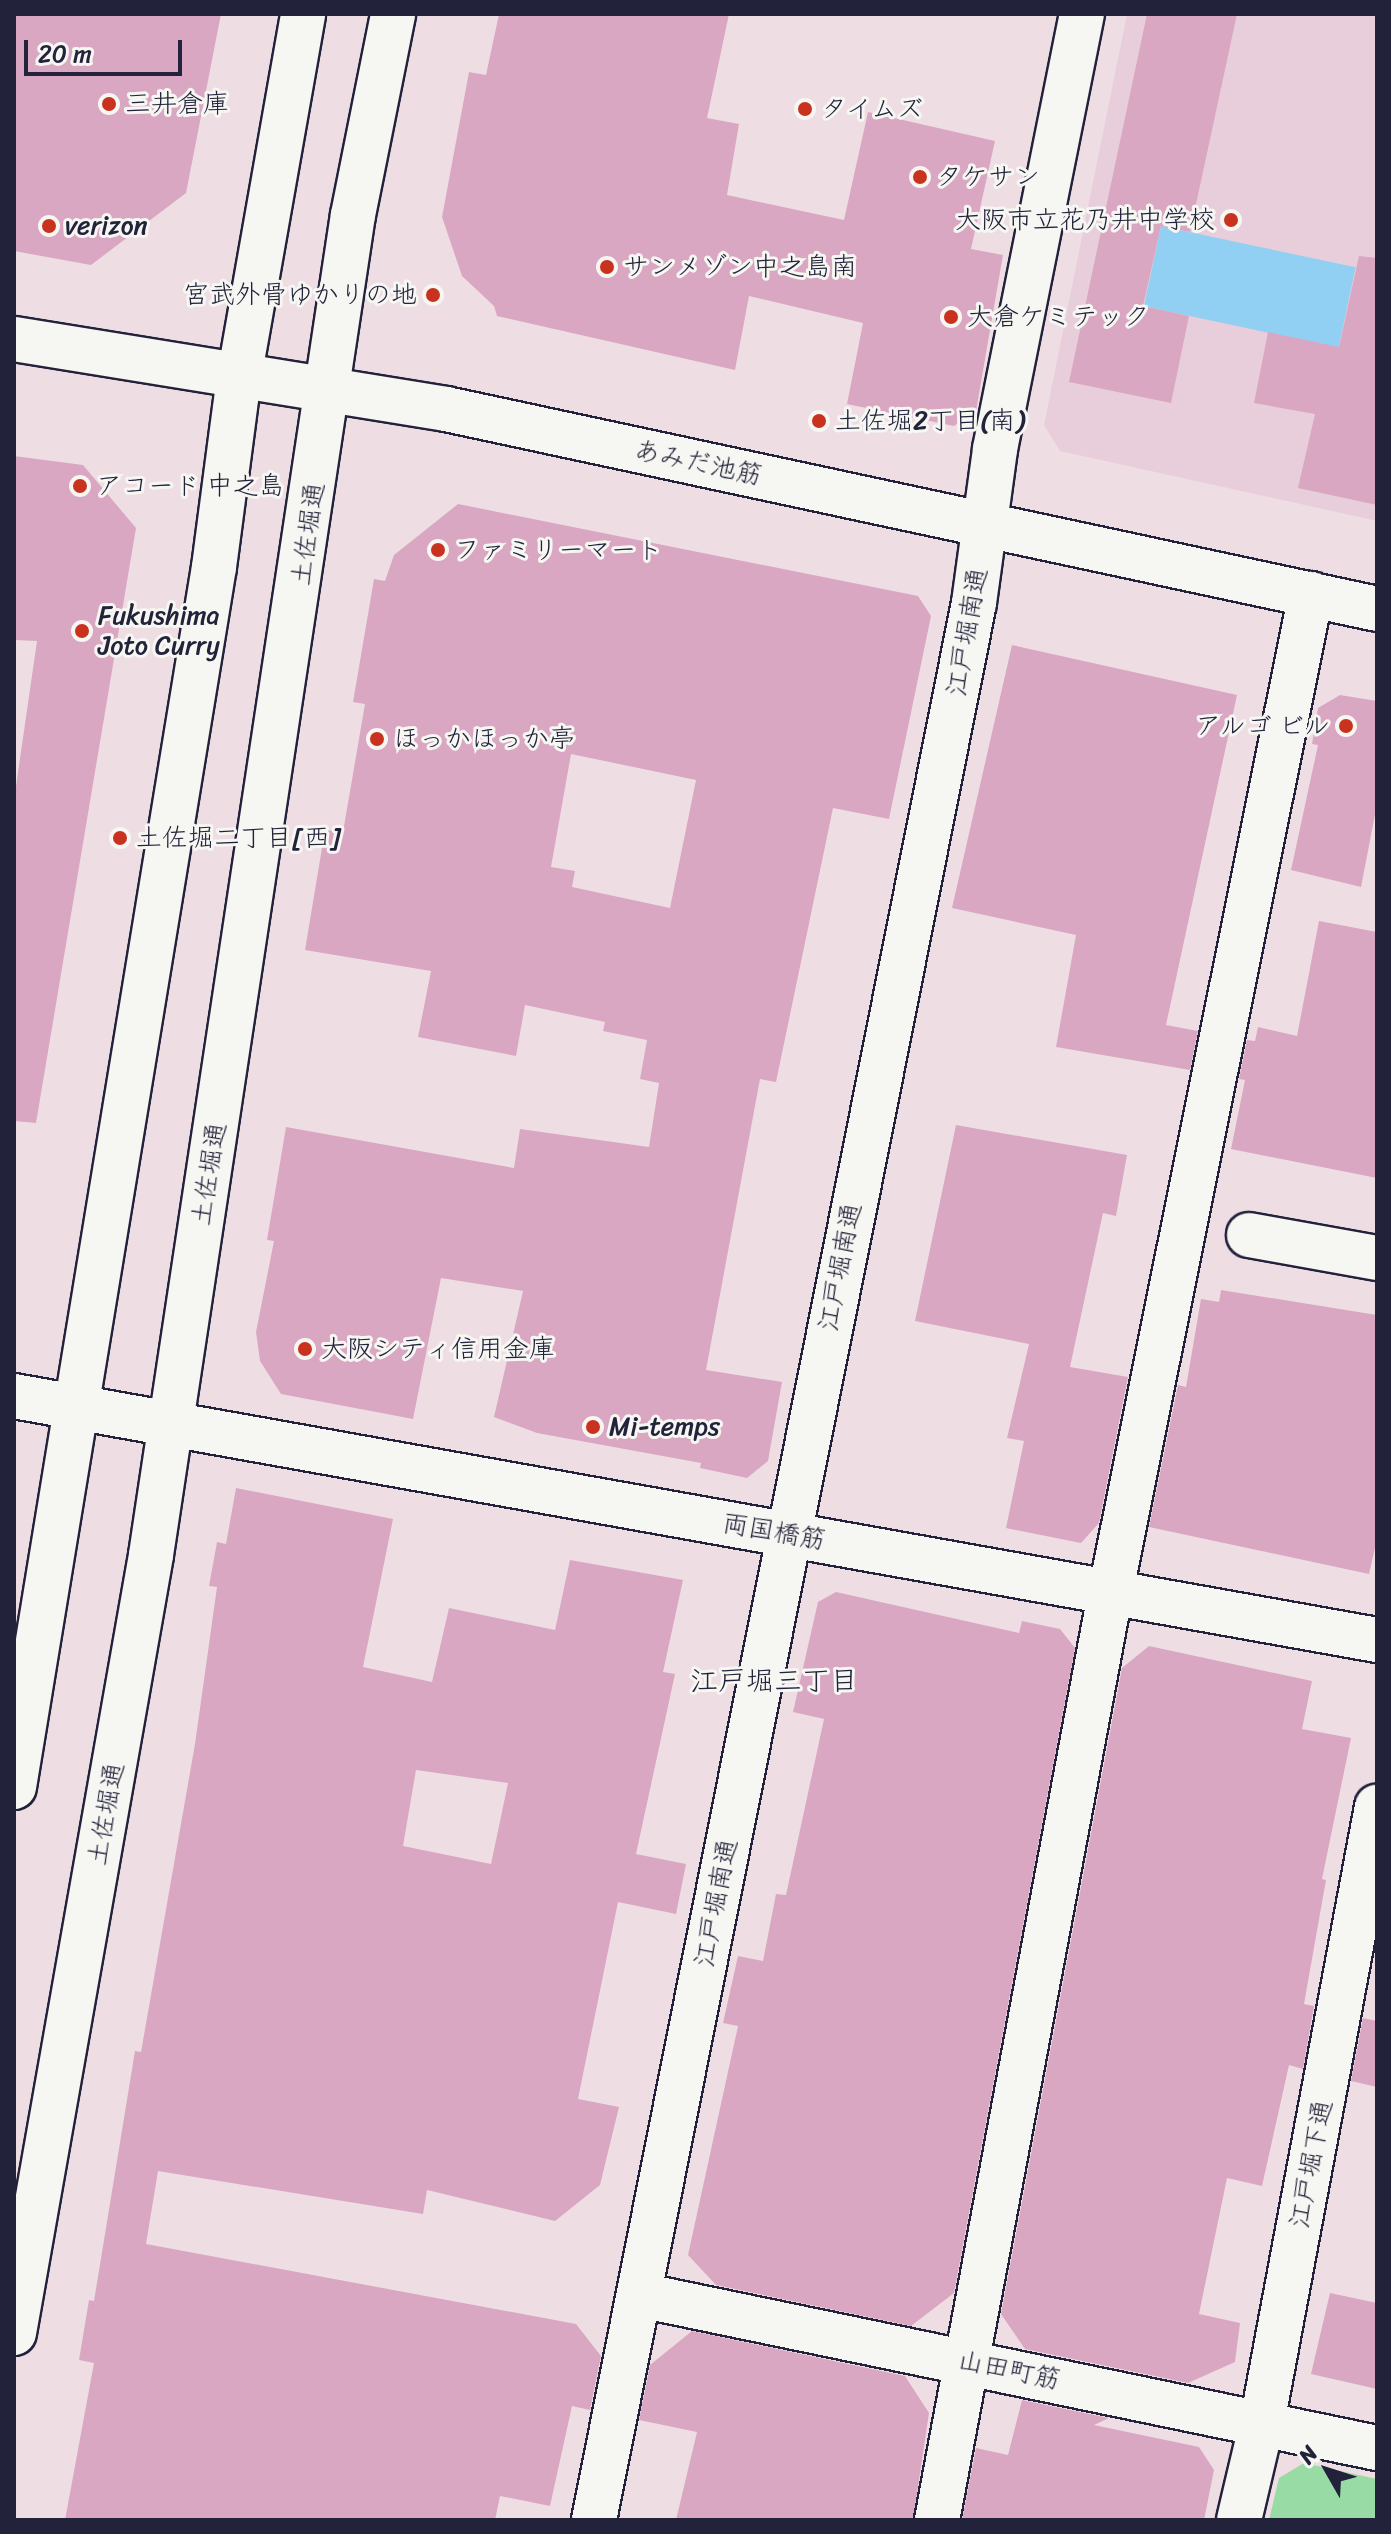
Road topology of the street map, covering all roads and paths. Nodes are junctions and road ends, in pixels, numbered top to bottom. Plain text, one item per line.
1 (303, 14) edge
2 (393, 14) edge
3 (1082, 14) edge
4 (14, 339) edge
5 (239, 378) junction
6 (329, 390) junction
7 (985, 523) junction
8 (1311, 594) junction
9 (1377, 609) edge
10 (1249, 1235) dead end
11 (1377, 1258) edge
12 (14, 1396) edge
13 (79, 1405) junction
14 (172, 1421) junction
15 (786, 1534) junction
16 (1110, 1595) junction
17 (1377, 1640) edge
18 (14, 1787) edge
19 (1377, 1807) edge
20 (640, 2295) junction
21 (14, 2333) edge
22 (970, 2362) junction
23 (1262, 2423) junction
24 (1377, 2448) edge
25 (594, 2520) edge
26 (937, 2520) edge
27 (1239, 2520) edge

1 - 5 street
2 - 6 street, 土佐堀通
3 - 7 street, 江戸堀南通
4 - 5 street, あみだ池筋
5 - 6 street, あみだ池筋
5 - 13 street
6 - 7 street, あみだ池筋
6 - 14 street, 土佐堀通
7 - 8 street, あみだ池筋
7 - 15 street, 江戸堀南通
8 - 9 street, あみだ池筋
8 - 16 street
10 - 11 street
12 - 13 street
13 - 14 street, 両国橋筋
13 - 18 street
14 - 15 street, 両国橋筋
14 - 21 street, 土佐堀通
15 - 16 street, 両国橋筋
15 - 20 street, 江戸堀南通
16 - 17 street, 両国橋筋
16 - 22 street
19 - 23 street, 江戸堀下通
20 - 22 street, 山田町筋
20 - 25 street, 江戸堀南通
22 - 23 street, 山田町筋
22 - 26 street
23 - 24 street, 山田町筋
23 - 27 street, 江戸堀下通

